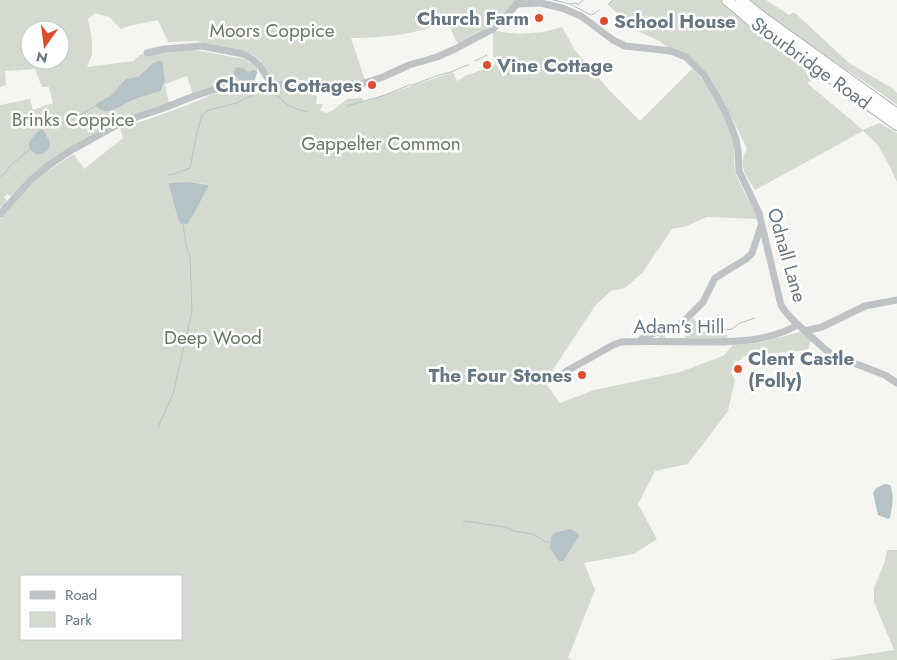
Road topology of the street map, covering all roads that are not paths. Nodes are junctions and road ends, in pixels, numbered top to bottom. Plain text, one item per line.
1 (727, 0) edge
2 (741, 0) edge
3 (519, 2) edge
4 (538, 2) edge
5 (147, 53) dead end
6 (271, 84) junction
7 (897, 114) edge
8 (897, 125) edge
9 (0, 214) edge
10 (762, 226) junction
11 (897, 300) edge
12 (798, 325) junction
13 (822, 327) junction
14 (805, 331) junction
15 (657, 333) junction
16 (640, 341) junction
17 (658, 342) junction
18 (818, 344) junction
19 (566, 372) dead end
20 (897, 383) edge

1 - 8 highway, Stourbridge Road
2 - 7 highway, Stourbridge Road
3 - 4 street, Odnall Lane
3 - 6 street
4 - 10 street, Odnall Lane
5 - 6 street
6 - 9 street
10 - 12 street, Odnall Lane
10 - 15 street
11 - 13 street
12 - 14 street, Odnall Lane
12 - 17 street, Adam's Hill
13 - 14 street
13 - 18 street
14 - 18 street, Odnall Lane
15 - 16 street
15 - 17 street
16 - 17 street, Adam's Hill
16 - 19 street, Adam's Hill
18 - 20 street, Odnall Lane

